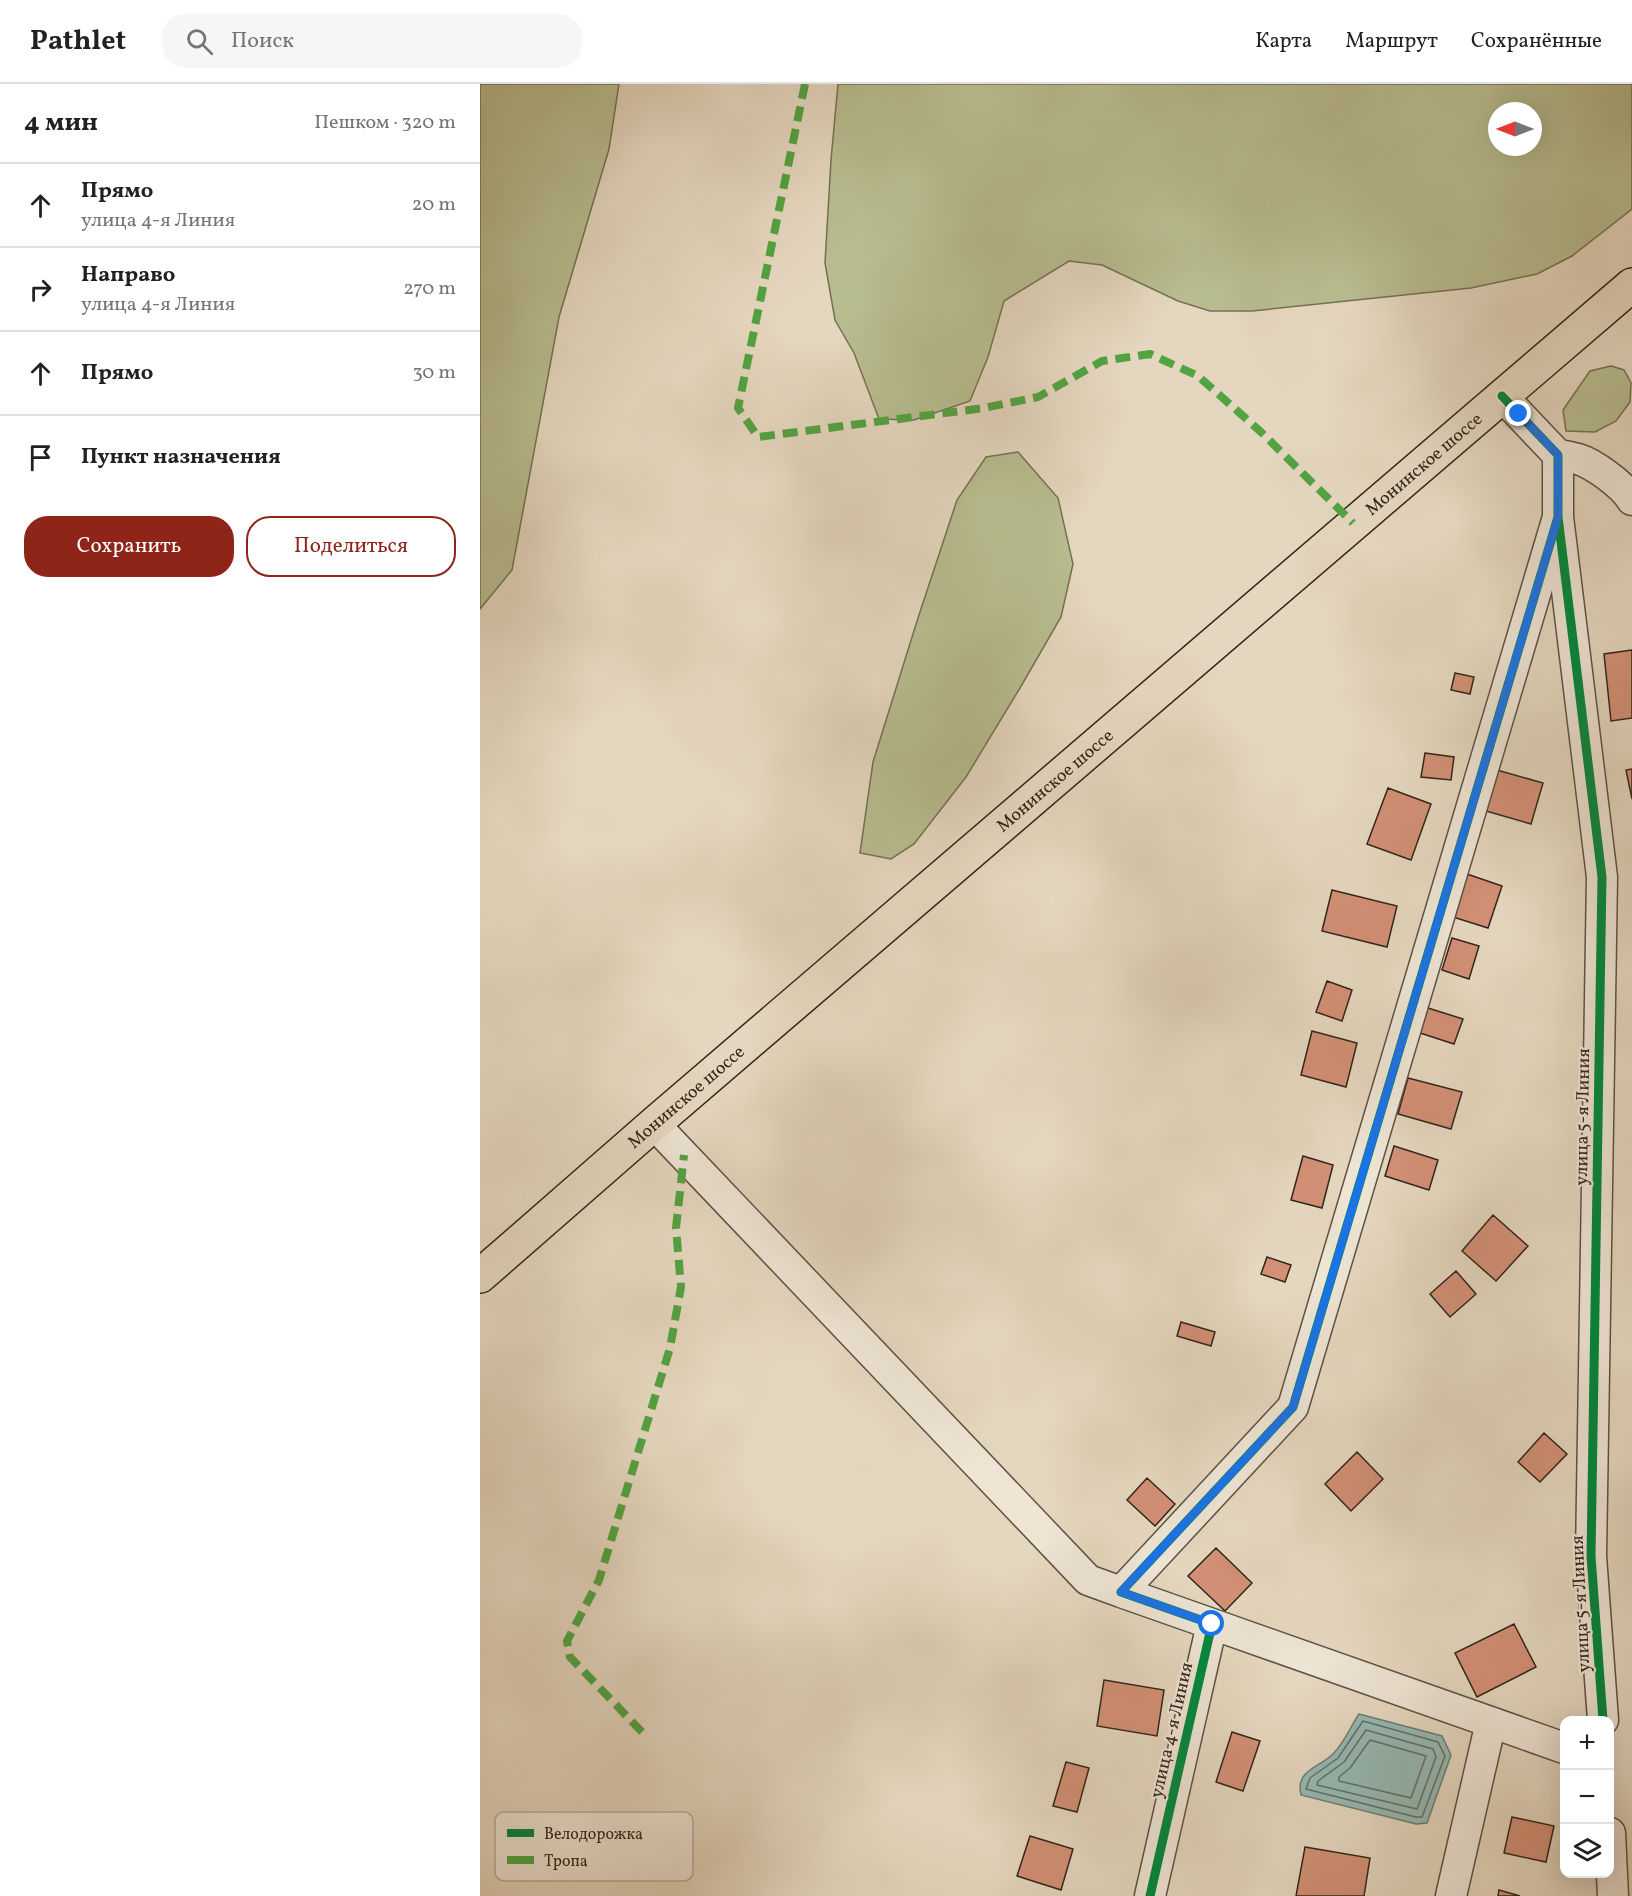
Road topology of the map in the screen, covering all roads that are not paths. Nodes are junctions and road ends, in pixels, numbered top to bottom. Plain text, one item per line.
1 (1632, 285) edge
2 (1502, 396) junction
3 (1558, 455) junction
4 (1632, 500) edge
5 (1558, 517) junction
6 (654, 1124) junction
7 (480, 1276) edge
8 (1121, 1592) junction
9 (1212, 1624) junction
10 (1603, 1716) edge
11 (1491, 1722) junction
12 (1560, 1747) edge
13 (1612, 1878) edge
14 (1150, 1896) edge
15 (1451, 1896) edge
16 (1613, 1896) edge

1 - 2 main road, Монинское шоссе
2 - 3 street
2 - 6 main road, Монинское шоссе
3 - 4 street
3 - 5 street
5 - 8 street
5 - 10 street, улица 5-я Линия
6 - 7 main road, Монинское шоссе
6 - 8 street
8 - 9 street
9 - 11 street
9 - 14 street, улица 4-я Линия
11 - 12 street
11 - 15 street
13 - 16 street

